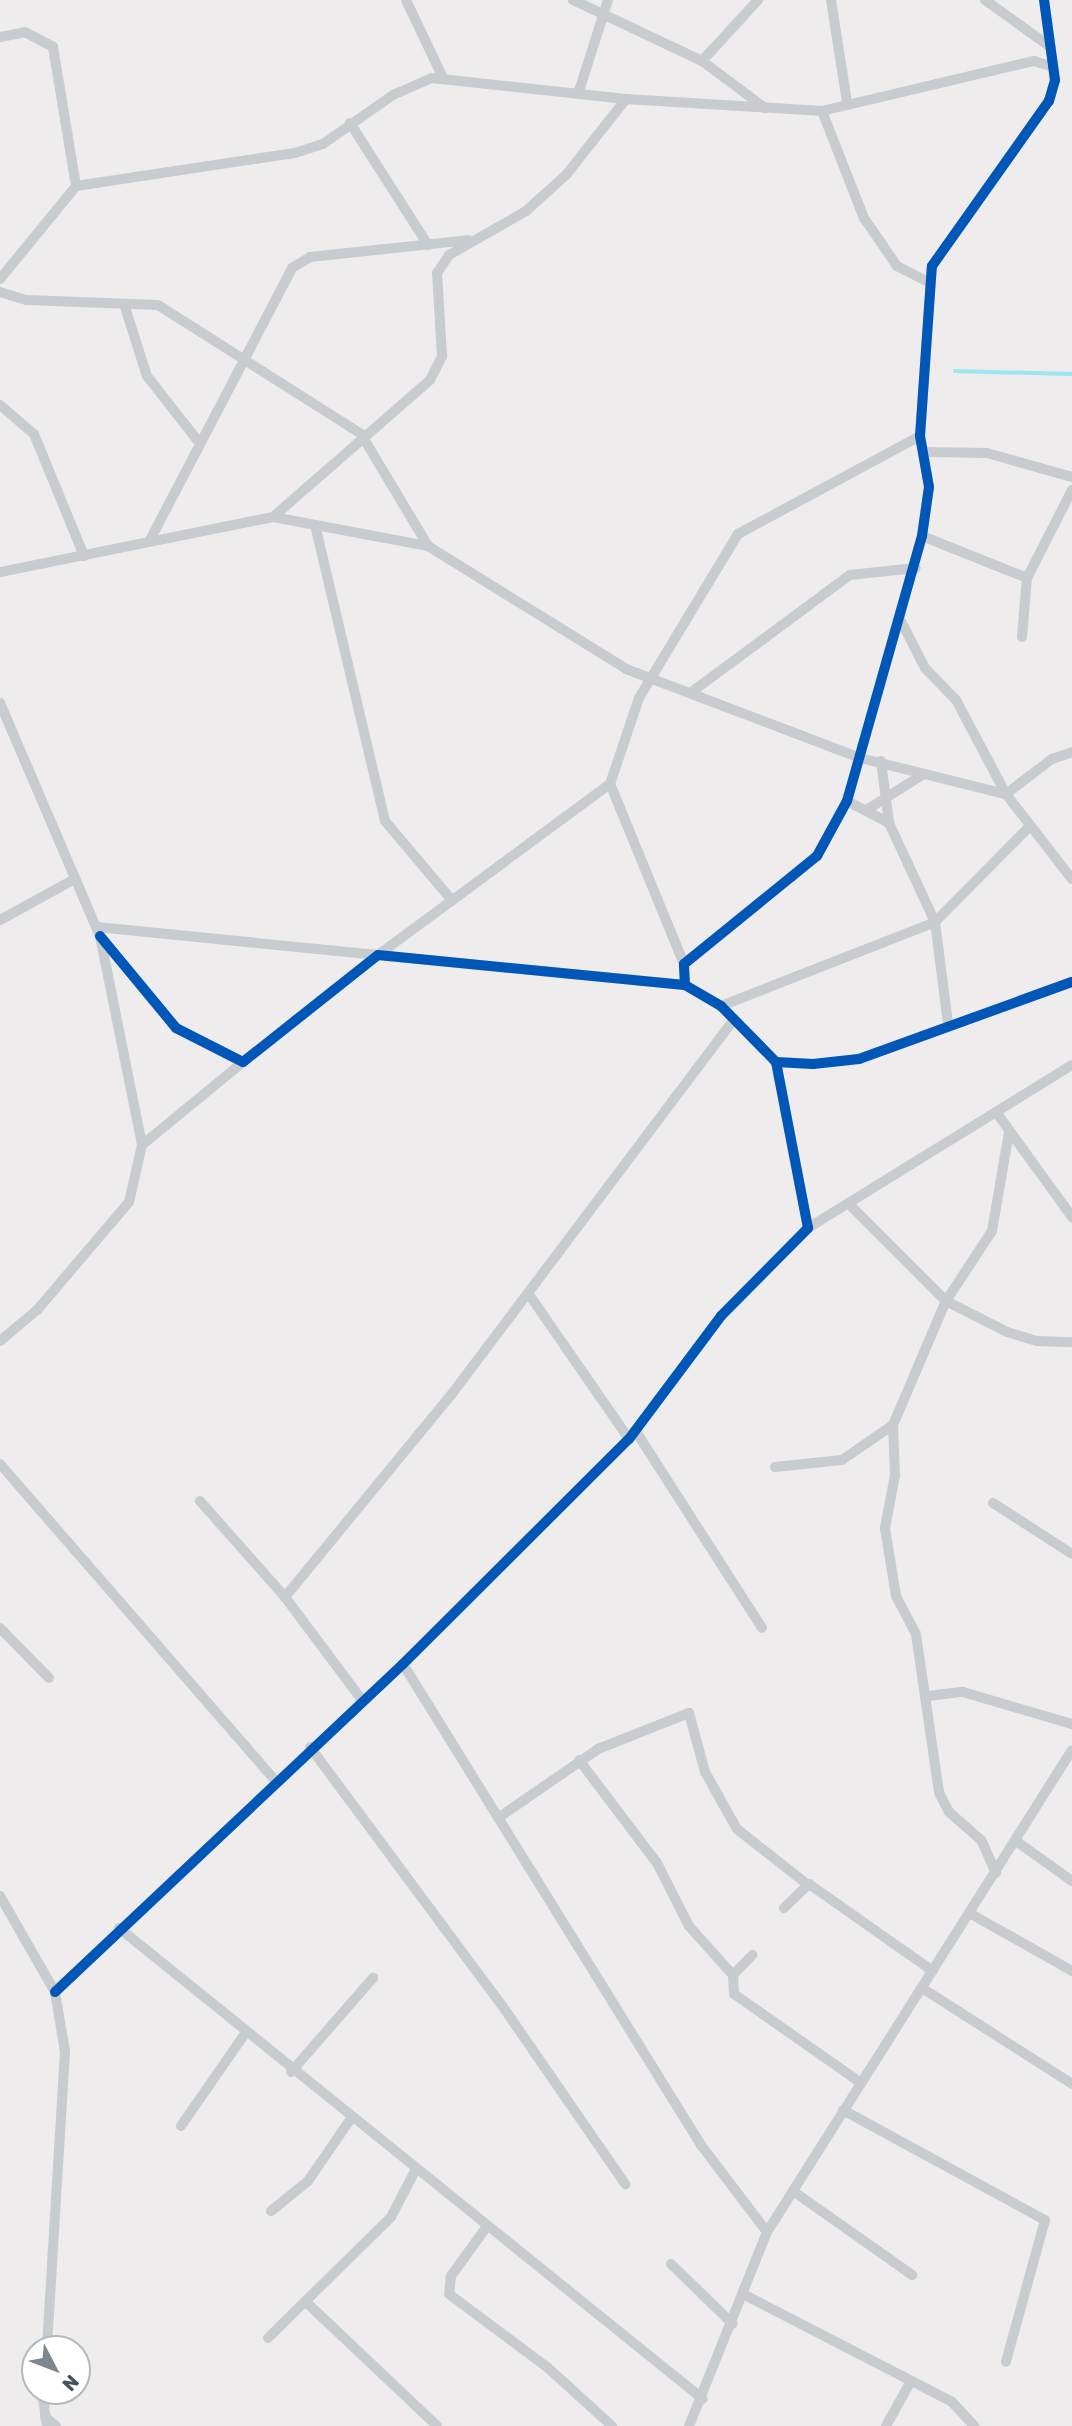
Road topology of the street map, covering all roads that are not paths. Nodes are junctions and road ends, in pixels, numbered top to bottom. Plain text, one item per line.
1 (406, 0) edge
2 (573, 0) edge
3 (608, 0) edge
4 (758, 0) edge
5 (831, 0) edge
6 (985, 0) edge
7 (1044, 0) edge
8 (606, 17) junction
9 (0, 37) edge
10 (1049, 46) junction
11 (702, 61) junction
12 (1050, 66) junction
13 (443, 78) junction
14 (579, 91) junction
15 (626, 99) junction
16 (848, 102) junction
17 (765, 108) junction
18 (822, 111) junction
19 (350, 123) junction
20 (76, 186) junction
21 (472, 239) junction
22 (428, 245) junction
23 (0, 279) edge
24 (929, 282) junction
25 (0, 292) edge
26 (124, 304) junction
27 (239, 359) junction
28 (0, 405) edge
29 (361, 434) junction
30 (920, 436) junction
31 (198, 442) junction
32 (924, 452) junction
33 (1072, 477) edge
34 (1072, 490) edge
35 (273, 517) junction
36 (316, 529) junction
37 (922, 536) junction
38 (150, 540) junction
39 (428, 546) junction
40 (84, 556) junction
41 (916, 568) junction
42 (0, 572) edge
43 (1027, 578) junction
44 (901, 621) junction
45 (1022, 636) dead end
46 (653, 675) junction
47 (693, 691) junction
48 (0, 703) edge
49 (1072, 752) edge
50 (860, 758) junction
51 (881, 761) junction
52 (922, 775) junction
53 (610, 784) junction
54 (887, 794) junction
55 (1006, 794) junction
56 (847, 801) junction
57 (868, 809) junction
58 (889, 823) junction
59 (1030, 826) junction
60 (75, 879) junction
61 (1072, 879) edge
62 (450, 898) junction
63 (0, 920) edge
64 (935, 922) junction
65 (98, 932) junction
66 (378, 955) junction
67 (684, 964) junction
68 (1072, 982) edge
69 (685, 985) junction
70 (721, 1006) junction
71 (734, 1019) junction
72 (948, 1024) junction
73 (243, 1062) junction
74 (776, 1062) junction
75 (1072, 1065) edge
76 (996, 1112) junction
77 (1009, 1133) junction
78 (142, 1145) junction
79 (849, 1204) junction
80 (1072, 1217) edge
81 (808, 1227) junction
82 (528, 1293) junction
83 (946, 1301) junction
84 (0, 1341) edge
85 (1072, 1342) edge
86 (893, 1425) junction
87 (632, 1435) junction
88 (0, 1464) edge
89 (775, 1467) dead end
90 (200, 1501) dead end
91 (993, 1503) dead end
92 (1072, 1553) edge
93 (285, 1597) junction
94 (0, 1628) edge
95 (762, 1628) dead end
96 (403, 1664) junction
97 (49, 1678) dead end
98 (928, 1696) junction
99 (362, 1700) junction
100 (1072, 1724) edge
101 (310, 1747) junction
102 (1072, 1750) edge
103 (579, 1760) junction
104 (274, 1779) junction
105 (498, 1818) junction
106 (1017, 1841) junction
107 (996, 1873) junction
108 (1072, 1881) edge
109 (804, 1882) junction
110 (0, 1896) edge
111 (784, 1908) dead end
112 (971, 1914) junction
113 (119, 1928) junction
114 (752, 1955) dead end
115 (933, 1971) junction
116 (1072, 1971) edge
117 (733, 1975) junction
118 (373, 1978) dead end
119 (922, 1989) junction
120 (55, 1992) junction
121 (244, 2035) junction
122 (291, 2072) junction
123 (861, 2083) junction
124 (1072, 2084) edge
125 (844, 2110) junction
126 (350, 2120) junction
127 (181, 2126) dead end
128 (416, 2169) junction
129 (625, 2184) dead end
130 (793, 2191) junction
131 (271, 2211) dead end
132 (485, 2229) junction
133 (767, 2232) junction
134 (671, 2264) dead end
135 (912, 2275) dead end
136 (743, 2294) junction
137 (306, 2302) junction
138 (733, 2324) junction
139 (48, 2335) edge
140 (268, 2338) dead end
141 (1006, 2362) dead end
142 (911, 2381) junction
143 (703, 2399) junction
144 (46, 2421) edge
145 (56, 2426) edge
146 (437, 2426) edge
147 (612, 2426) edge
148 (689, 2426) edge
149 (886, 2426) edge
150 (974, 2426) edge

1 - 13 street
2 - 8 street
3 - 8 street
4 - 11 street
5 - 16 street
6 - 10 street
7 - 10 street
8 - 11 street
8 - 14 street
9 - 20 street
10 - 12 street
11 - 17 street
12 - 16 street
12 - 24 street
13 - 14 street
13 - 19 street
14 - 15 street
15 - 17 street
15 - 21 street
16 - 18 street
17 - 18 street
18 - 24 street
19 - 20 street
19 - 22 street
20 - 23 street
21 - 22 street
21 - 29 street
22 - 27 street
24 - 30 street
25 - 26 street
26 - 27 street
26 - 31 street
27 - 29 street
27 - 31 street
28 - 40 street
29 - 35 street
29 - 39 street
30 - 32 street
30 - 46 street
31 - 38 street
32 - 33 street
32 - 37 street
34 - 43 street
35 - 36 street
35 - 38 street
36 - 39 street
36 - 62 street
37 - 41 street
37 - 43 street
38 - 40 street
39 - 46 street
40 - 42 street
41 - 44 street
41 - 47 street
43 - 45 street
44 - 50 street
44 - 55 street
46 - 47 street
46 - 53 street
47 - 50 street
48 - 60 street
49 - 55 street
50 - 51 street
50 - 56 street
51 - 52 street
51 - 54 street
52 - 54 street
52 - 55 street
53 - 62 street
53 - 67 street
54 - 57 street
54 - 58 street
55 - 59 street
56 - 57 street
56 - 67 street
57 - 58 street
58 - 64 street
59 - 61 street
59 - 64 street
60 - 63 street
60 - 65 street
62 - 66 street
64 - 70 street
64 - 72 street
65 - 66 street
65 - 73 street
65 - 78 street
66 - 69 street
66 - 73 street
67 - 69 street
68 - 72 street
69 - 70 street
70 - 71 street
71 - 74 street
71 - 82 street
72 - 74 street
73 - 78 street
74 - 81 street
75 - 76 street
76 - 77 street
76 - 79 street
77 - 80 street
77 - 83 street
78 - 84 street
79 - 81 street
79 - 83 street
81 - 87 street
82 - 87 street
82 - 93 street
83 - 85 street
83 - 86 street
86 - 89 street
86 - 98 street
87 - 95 street
87 - 96 street
88 - 104 street
90 - 93 street
91 - 92 street
93 - 99 street
94 - 97 street
96 - 99 street
96 - 105 street
98 - 100 street
98 - 107 street
99 - 101 street
101 - 104 street
101 - 129 street
102 - 106 street
103 - 105 street
103 - 109 street
103 - 117 street
104 - 113 street
105 - 133 street
106 - 107 street
106 - 108 street
107 - 112 street
109 - 111 street
109 - 115 street
110 - 120 street
112 - 115 street
112 - 116 street
113 - 120 street
113 - 121 street
114 - 117 street
115 - 119 street
117 - 123 street
118 - 122 street
119 - 123 street
119 - 124 street
120 - 139 street
121 - 122 street
121 - 127 street
122 - 126 street
123 - 125 street
125 - 130 street
125 - 141 street
126 - 128 street
126 - 131 street
128 - 132 street
128 - 137 street
130 - 133 street
130 - 135 street
132 - 143 street
132 - 147 street
133 - 136 street
134 - 138 street
136 - 138 street
136 - 142 street
137 - 140 street
137 - 146 street
138 - 143 street
142 - 149 street
142 - 150 street
143 - 148 street
144 - 145 street

